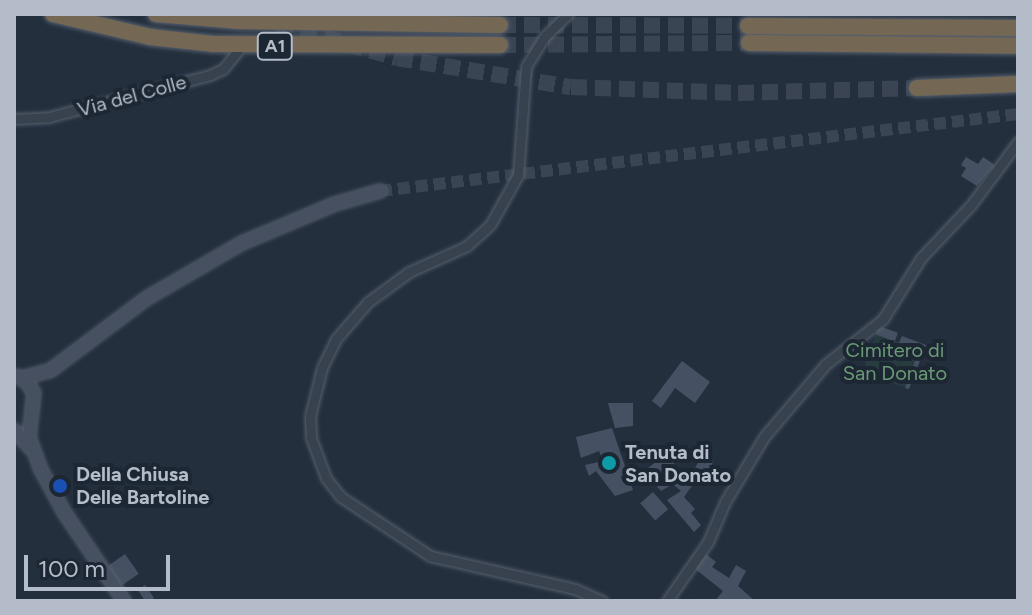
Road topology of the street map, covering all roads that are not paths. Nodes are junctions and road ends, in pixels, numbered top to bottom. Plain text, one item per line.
1 (53, 14) edge
2 (156, 14) edge
3 (568, 14) edge
4 (500, 25) tunnel mouth
5 (1018, 28) edge
6 (500, 45) tunnel mouth
7 (1018, 46) edge
8 (239, 49) dead end
9 (1018, 84) edge
10 (917, 88) tunnel mouth
11 (14, 119) edge
12 (1018, 142) edge
13 (380, 191) tunnel mouth
14 (51, 370) junction
15 (18, 377) edge
16 (35, 399) junction
17 (30, 415) junction
18 (14, 428) edge
19 (32, 451) junction
20 (124, 601) edge
21 (602, 601) edge
22 (667, 601) edge

1 - 6 highway, A1
2 - 4 highway, A1
3 - 21 street
5 - 7 highway
8 - 11 street, Via del Colle
9 - 10 highway
12 - 22 street
13 - 14 main road
14 - 15 main road
14 - 16 main road
15 - 16 main road
16 - 17 main road
17 - 18 main road
17 - 19 main road
18 - 19 main road
19 - 20 main road

